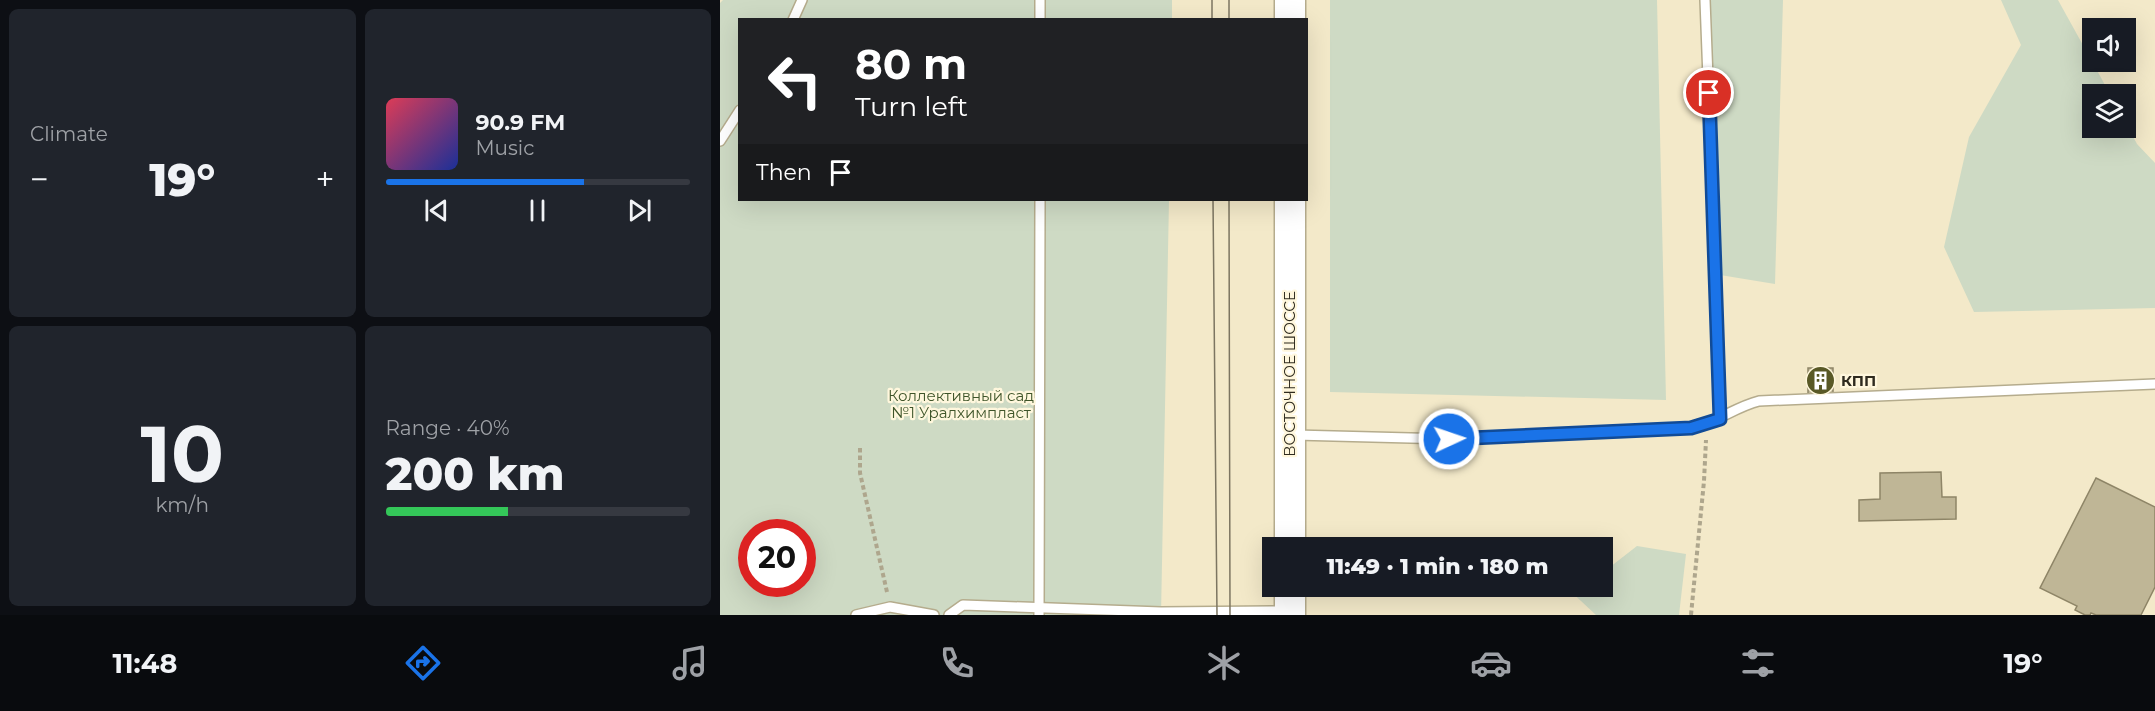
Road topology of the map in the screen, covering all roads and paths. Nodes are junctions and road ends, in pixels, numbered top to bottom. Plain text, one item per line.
1 (802, 0) edge
2 (1040, 0) edge
3 (1290, 0) edge
4 (1705, 0) edge
5 (794, 18) edge
6 (1040, 18) edge
7 (1290, 18) edge
8 (738, 113) edge
9 (720, 141) edge
10 (1040, 201) edge
11 (1290, 201) edge
12 (2155, 384) edge
13 (1720, 419) junction
14 (1707, 424) junction
15 (1290, 435) junction
16 (860, 448) dead end
17 (1290, 537) edge
18 (1290, 604) edge
19 (890, 607) junction
20 (1039, 612) edge
21 (856, 615) edge
22 (934, 615) edge
23 (949, 615) edge
24 (1691, 615) edge

1 - 5 lane
2 - 6 lane
3 - 7 main road
4 - 13 lane
8 - 9 lane
10 - 20 lane
11 - 15 main road, ВОСТОЧНОЕ ШОССЕ
12 - 13 lane
13 - 14 lane
14 - 15 lane
14 - 24 path
15 - 17 main road, ВОСТОЧНОЕ ШОССЕ
16 - 19 path
18 - 20 lane
19 - 21 lane
19 - 22 lane
20 - 23 lane

